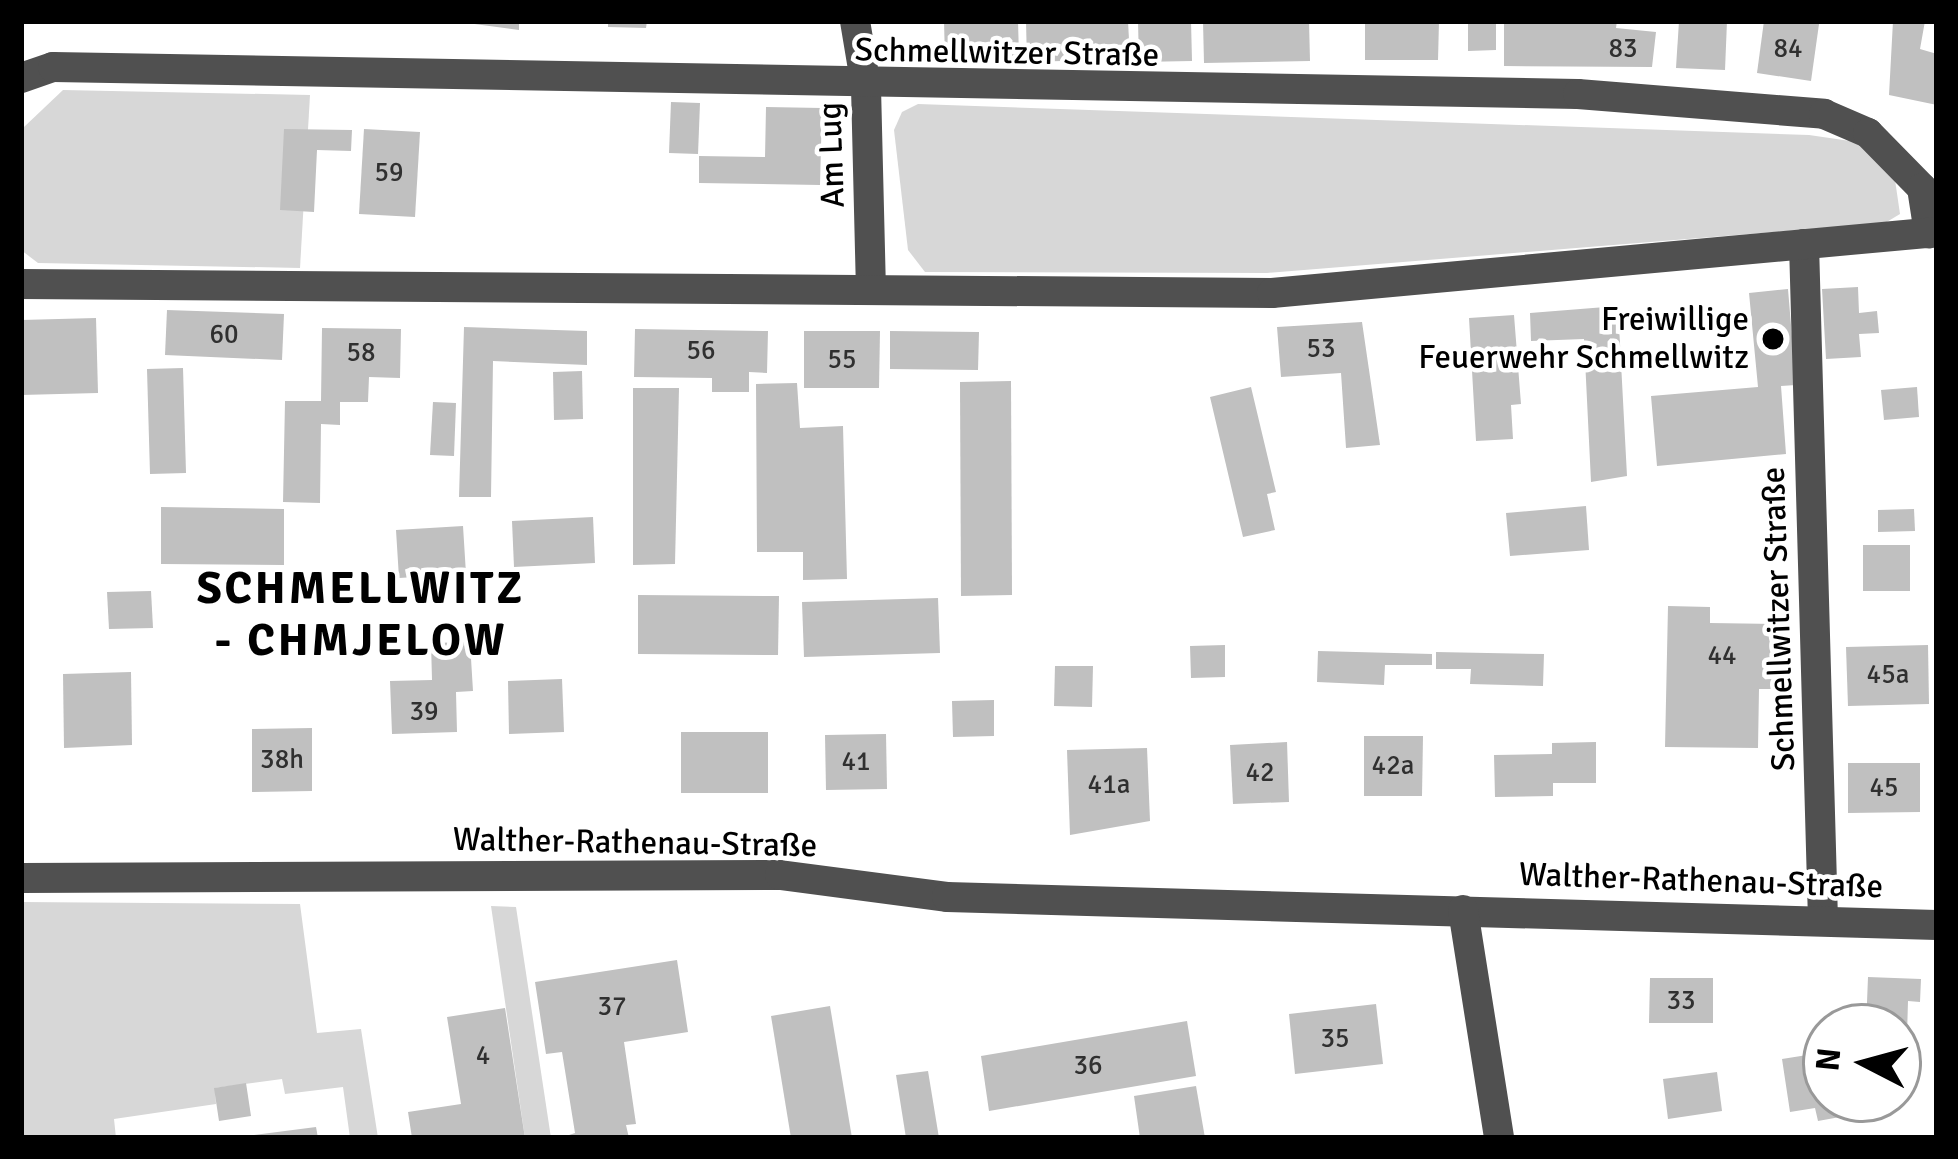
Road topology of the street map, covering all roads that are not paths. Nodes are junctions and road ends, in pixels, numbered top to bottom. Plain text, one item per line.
1 (855, 21) edge
2 (21, 78) edge
3 (866, 87) junction
4 (1933, 232) edge
5 (1804, 244) junction
6 (21, 284) edge
7 (871, 287) junction
8 (21, 878) edge
9 (1463, 910) junction
10 (1823, 920) junction
11 (1937, 925) edge
12 (1499, 1138) edge

1 - 3 street, Am Lug
2 - 3 street, Schmellwitzer Straße
3 - 4 street, Schmellwitzer Straße
3 - 7 street, Am Lug
4 - 5 street, Schmellwitzer Straße
5 - 7 street, Schmellwitzer Straße
5 - 10 street, Schmellwitzer Straße
6 - 7 street, Schmellwitzer Straße
8 - 9 street, Walther-Rathenau-Straße
9 - 10 street, Walther-Rathenau-Straße
9 - 12 street
10 - 11 street, Walther-Rathenau-Straße

